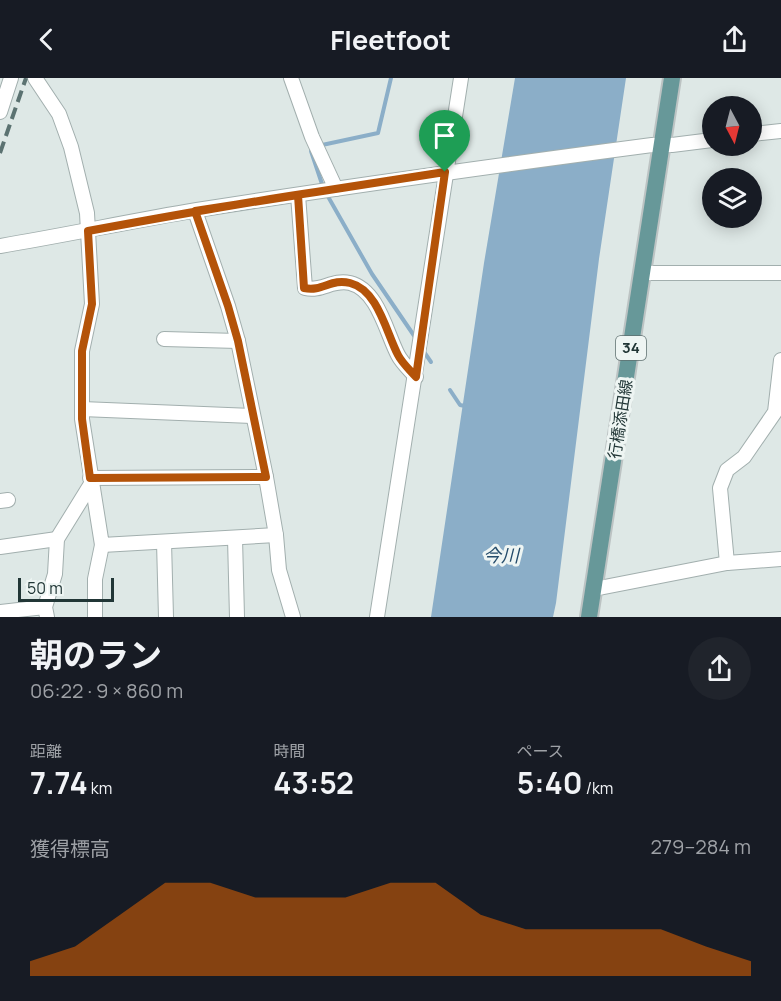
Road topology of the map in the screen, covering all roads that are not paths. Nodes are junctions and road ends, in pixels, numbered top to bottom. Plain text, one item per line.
1 (11, 78) edge
2 (35, 78) edge
3 (291, 78) edge
4 (461, 78) edge
5 (672, 78) edge
6 (0, 112) edge
7 (781, 130) edge
8 (762, 133) edge
9 (702, 141) edge
10 (657, 145) junction
11 (452, 171) junction
12 (335, 189) junction
13 (298, 195) junction
14 (195, 211) junction
15 (88, 231) junction
16 (0, 246) edge
17 (643, 273) junction
18 (781, 273) edge
19 (164, 339) dead end
20 (238, 341) junction
21 (781, 360) edge
22 (416, 374) junction
23 (82, 409) junction
24 (252, 416) junction
25 (266, 477) junction
26 (91, 481) junction
27 (276, 535) junction
28 (236, 538) junction
29 (57, 539) junction
30 (164, 542) junction
31 (102, 545) junction
32 (0, 547) edge
33 (781, 559) edge
34 (727, 563) junction
35 (594, 589) junction
36 (0, 612) edge
37 (46, 612) edge
38 (95, 617) edge
39 (166, 617) edge
40 (237, 617) edge
41 (293, 617) edge
42 (377, 617) edge
43 (589, 617) edge

1 - 6 street
2 - 15 street
3 - 12 street
4 - 11 street
5 - 10 main road, 行橋添田線 / 34
7 - 8 street
9 - 10 street
10 - 11 street
10 - 17 main road, 行橋添田線 / 34
11 - 12 street
11 - 22 street
12 - 13 street
13 - 14 street
13 - 22 street
14 - 15 street
14 - 20 street
15 - 16 street
15 - 23 street
17 - 18 street
17 - 35 main road, 行橋添田線 / 34
19 - 20 street
20 - 24 street
21 - 34 street
22 - 42 street
23 - 24 street
23 - 26 street
24 - 25 street
25 - 26 street
25 - 27 street
26 - 29 street
26 - 31 street
27 - 28 street
27 - 41 street
28 - 30 street
28 - 40 street
29 - 32 street
29 - 37 street
30 - 31 street
30 - 39 street
31 - 38 street
33 - 34 street
34 - 35 street
35 - 43 main road, 行橋添田線 / 34
36 - 37 street

